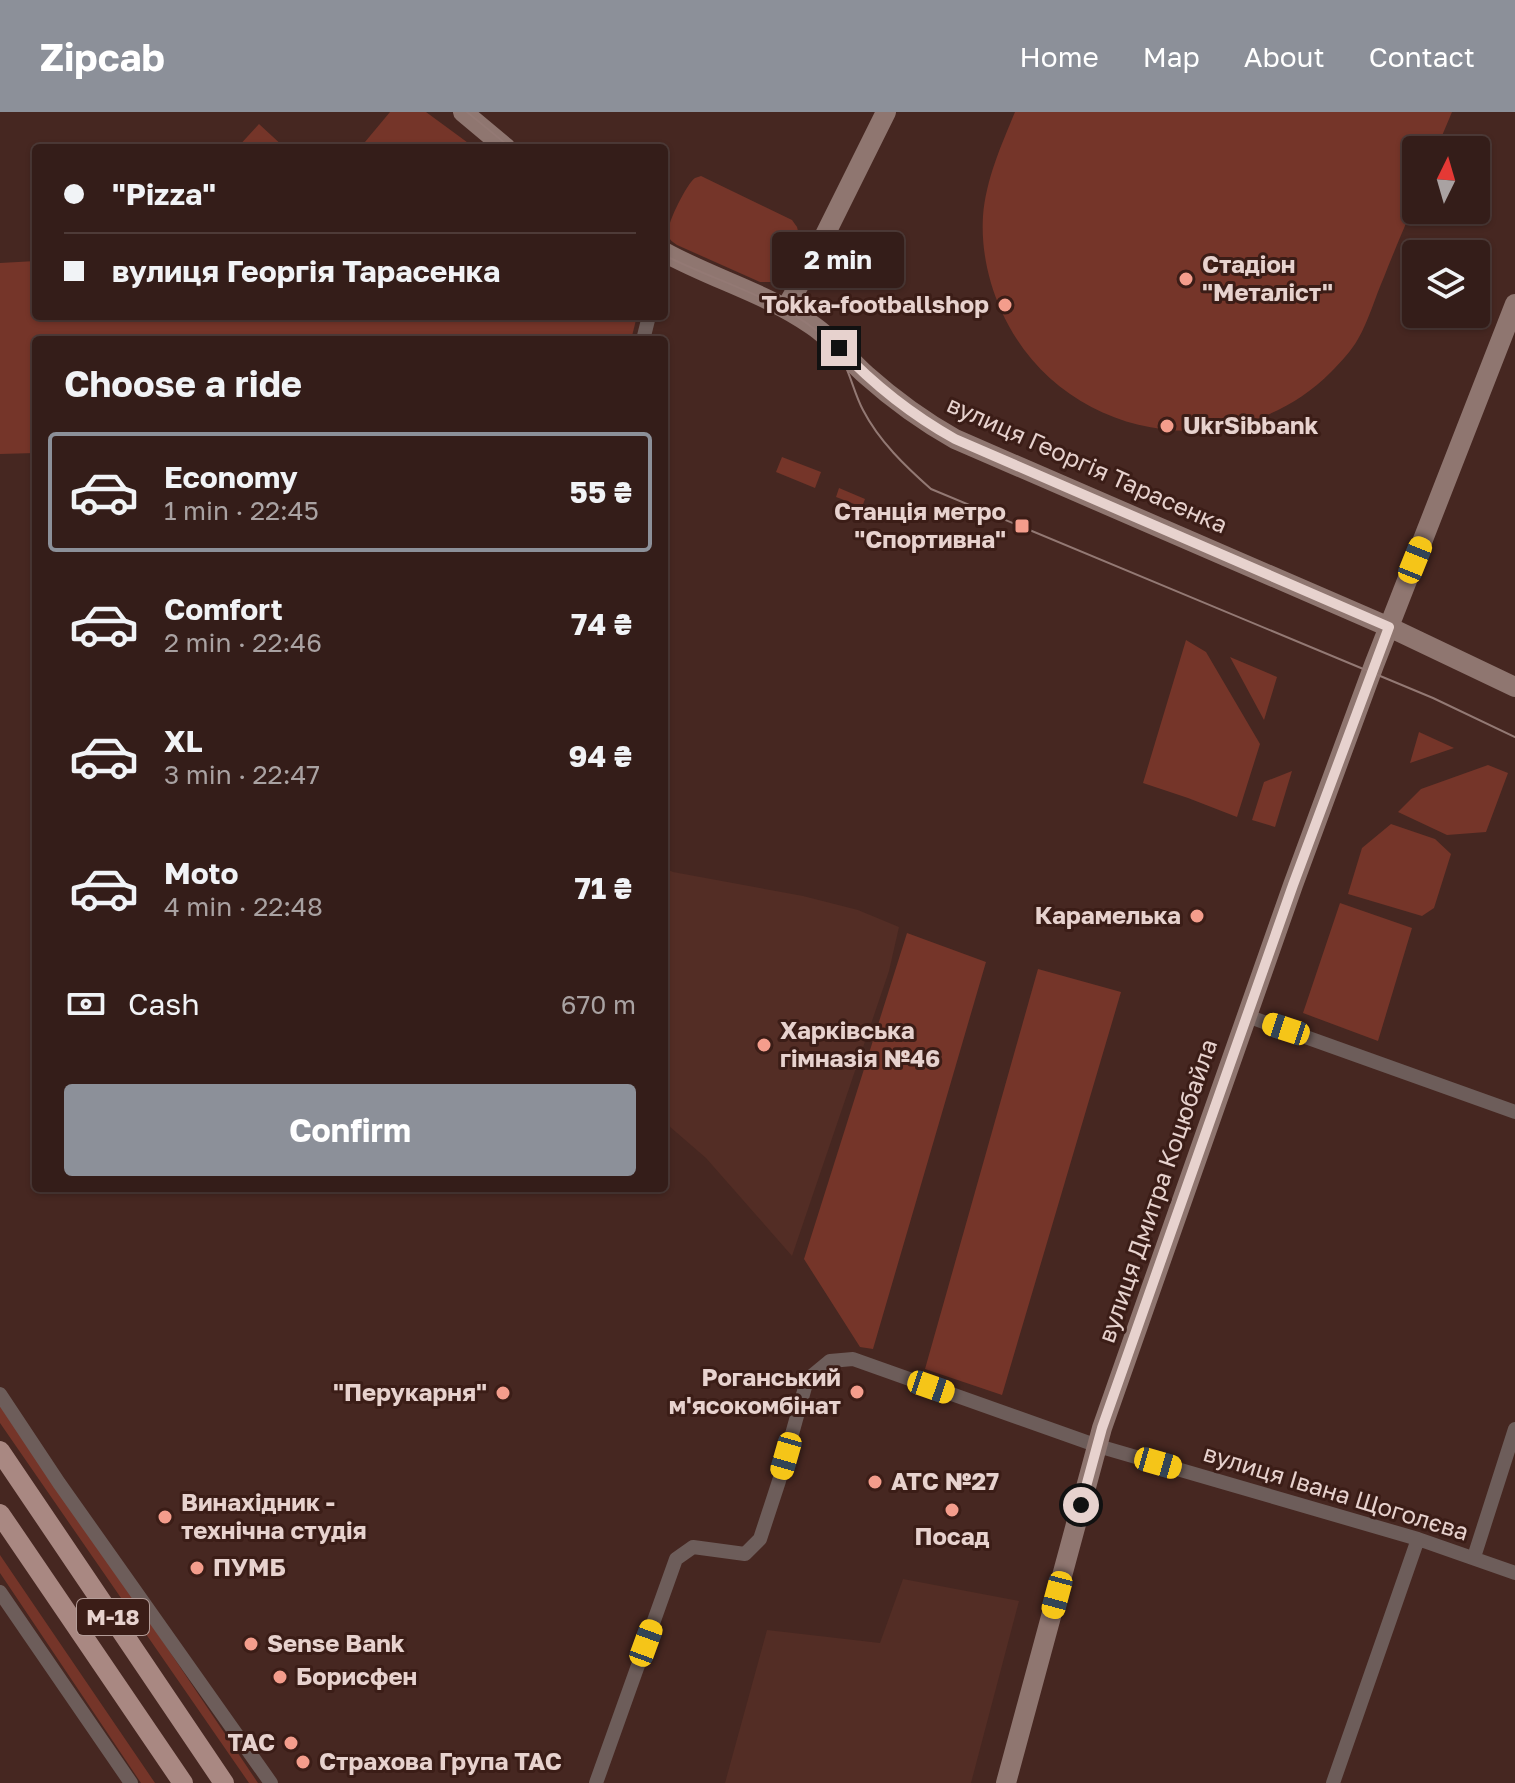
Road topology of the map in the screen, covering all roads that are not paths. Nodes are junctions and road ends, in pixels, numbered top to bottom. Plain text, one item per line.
1 (463, 112) edge
2 (886, 112) edge
3 (501, 144) edge
4 (668, 259) edge
5 (1515, 304) edge
6 (786, 308) junction
7 (1389, 627) junction
8 (1515, 687) edge
9 (1247, 1016) junction
10 (1515, 1112) edge
11 (0, 1394) edge
12 (1515, 1429) edge
13 (1098, 1446) junction
14 (0, 1451) edge
15 (0, 1514) edge
16 (1418, 1539) junction
17 (1474, 1557) junction
18 (1515, 1573) edge
19 (0, 1592) edge
20 (131, 1783) edge
21 (183, 1783) edge
22 (224, 1783) edge
23 (271, 1783) edge
24 (596, 1783) edge
25 (1006, 1783) edge
26 (1333, 1783) edge

1 - 3 main road
2 - 6 main road
4 - 6 main road, вулиця Георгія Тарасенка
5 - 7 main road, вулиця Дмитра Коцюбайла
6 - 7 main road, вулиця Георгія Тарасенка
7 - 8 main road, вулиця Георгія Тарасенка
7 - 9 main road, вулиця Дмитра Коцюбайла
9 - 10 street
9 - 13 main road, вулиця Дмитра Коцюбайла
11 - 23 street
12 - 17 street
13 - 16 street, вулиця Івана Щоголєва
13 - 24 street, вулиця Івана Щоголєва
13 - 25 main road, вулиця Дмитра Коцюбайла
14 - 22 main road, М-18
15 - 21 main road, М-18
16 - 17 street, вулиця Івана Щоголєва
16 - 26 street
17 - 18 street, вулиця Івана Щоголєва
19 - 20 street

